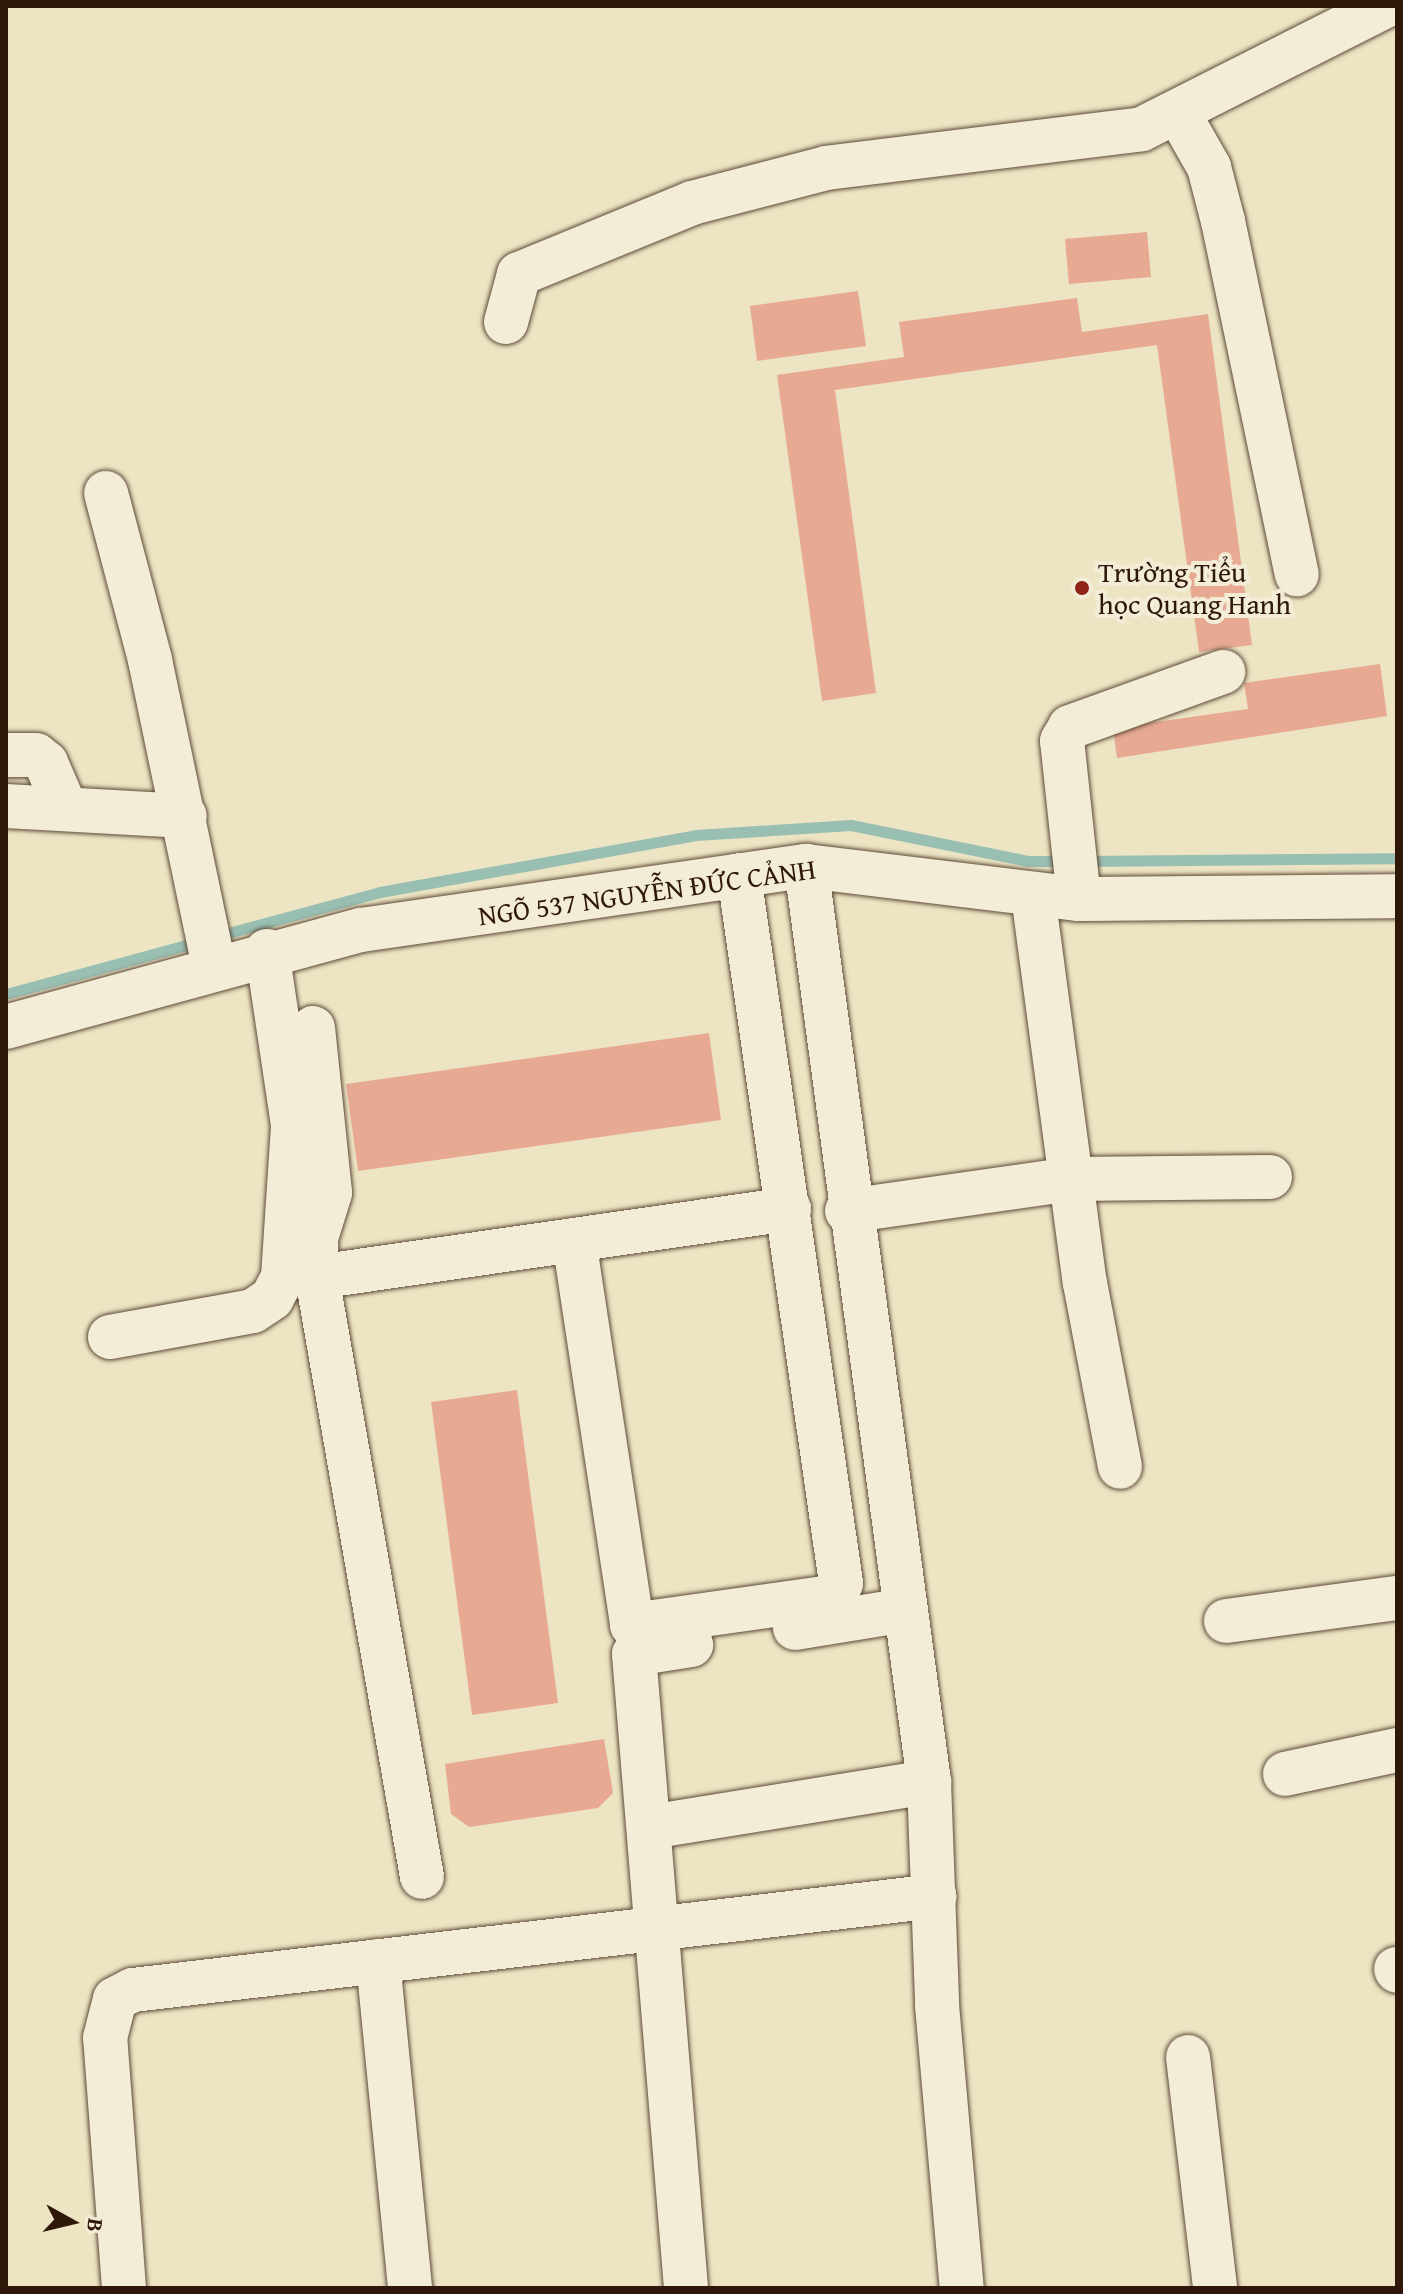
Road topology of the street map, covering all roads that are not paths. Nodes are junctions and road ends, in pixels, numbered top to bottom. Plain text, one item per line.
1 (1385, 6) edge
2 (1180, 116) junction
3 (506, 322) dead end
4 (106, 493) dead end
5 (1297, 574) dead end
6 (1223, 672) dead end
7 (6, 755) edge
8 (6, 806) edge
9 (65, 807) junction
10 (185, 816) junction
11 (1076, 865) junction
12 (806, 866) junction
13 (739, 875) junction
14 (1033, 895) junction
15 (1397, 896) edge
16 (210, 948) junction
17 (267, 951) junction
18 (6, 1027) edge
19 (313, 1028) dead end
20 (1270, 1177) dead end
21 (1072, 1179) junction
22 (789, 1209) junction
23 (847, 1211) junction
24 (574, 1240) junction
25 (317, 1277) junction
26 (110, 1337) dead end
27 (1120, 1467) dead end
28 (1397, 1598) edge
29 (906, 1610) junction
30 (1226, 1621) dead end
31 (1397, 1750) edge
32 (1285, 1774) dead end
33 (929, 1782) junction
34 (650, 1827) junction
35 (422, 1877) dead end
36 (935, 1896) junction
37 (657, 1929) junction
38 (378, 1961) junction
39 (1188, 2057) dead end
40 (124, 2288) edge
41 (410, 2288) edge
42 (686, 2288) edge
43 (962, 2288) edge
44 (1215, 2288) edge

1 - 2 street
2 - 3 street
2 - 5 street
4 - 10 street
6 - 11 street
7 - 9 street
8 - 9 street
9 - 10 street
10 - 16 street
11 - 14 street, NGÕ 537 NGUYỄN ĐỨC CẢNH
11 - 15 street, NGÕ 537 NGUYỄN ĐỨC CẢNH
12 - 13 street, NGÕ 537 NGUYỄN ĐỨC CẢNH
12 - 14 street, NGÕ 537 NGUYỄN ĐỨC CẢNH
12 - 23 street
13 - 17 street, NGÕ 537 NGUYỄN ĐỨC CẢNH
13 - 22 street
14 - 21 street
16 - 17 street, NGÕ 537 NGUYỄN ĐỨC CẢNH
16 - 18 street, NGÕ 537 NGUYỄN ĐỨC CẢNH
17 - 26 street
19 - 25 street
20 - 21 street
21 - 23 street
21 - 27 street
22 - 24 street
22 - 24 street
23 - 29 street
24 - 25 street
25 - 35 street
28 - 30 street
29 - 33 street
29 - 34 street
31 - 32 street
33 - 34 street
33 - 36 street
34 - 37 street
36 - 37 street
36 - 43 street
37 - 38 street
37 - 42 street
38 - 40 street
38 - 41 street
39 - 44 street

